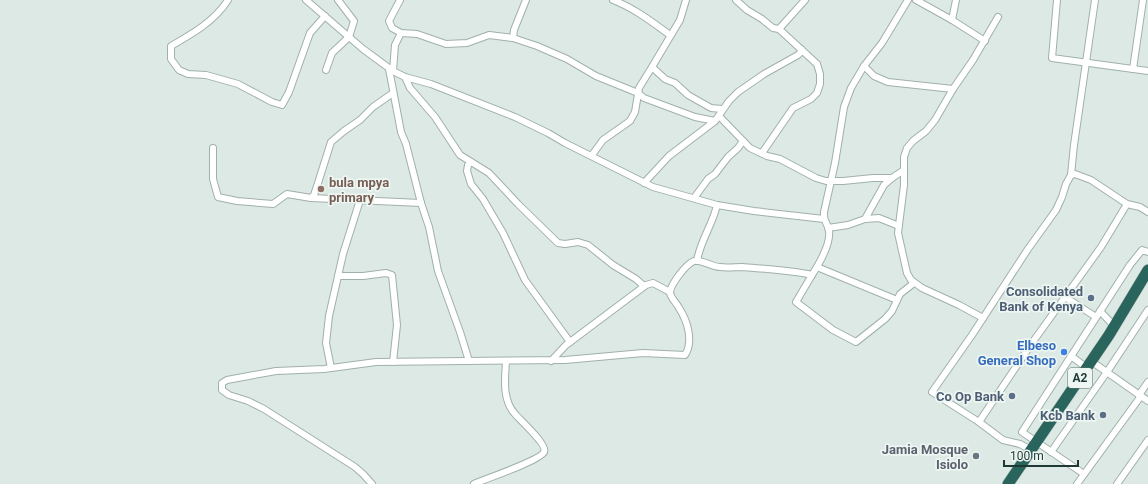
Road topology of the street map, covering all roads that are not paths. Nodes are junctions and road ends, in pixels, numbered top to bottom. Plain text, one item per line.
1 (228, 0) edge
2 (306, 0) edge
3 (338, 0) edge
4 (400, 0) edge
5 (526, 0) edge
6 (613, 0) edge
7 (686, 0) edge
8 (736, 0) edge
9 (805, 0) edge
10 (908, 0) edge
11 (916, 0) edge
12 (956, 0) edge
13 (1057, 0) edge
14 (1095, 0) edge
15 (1143, 0) edge
16 (325, 16) junction
17 (998, 17) dead end
18 (952, 20) junction
19 (779, 29) junction
20 (401, 33) junction
21 (670, 35) junction
22 (349, 37) junction
23 (513, 38) junction
24 (985, 41) junction
25 (801, 49) junction
26 (1086, 63) junction
27 (864, 66) junction
28 (652, 67) junction
29 (1133, 69) junction
30 (326, 70) dead end
31 (391, 70) junction
32 (1148, 71) edge
33 (405, 77) junction
34 (953, 89) junction
35 (393, 93) junction
36 (638, 93) junction
37 (722, 109) junction
38 (717, 118) junction
39 (743, 141) junction
40 (213, 148) dead end
41 (762, 153) junction
42 (592, 155) junction
43 (471, 162) junction
44 (904, 170) junction
45 (1071, 175) junction
46 (892, 178) junction
47 (831, 181) junction
48 (644, 183) junction
49 (311, 198) junction
50 (694, 198) junction
51 (360, 200) junction
52 (421, 203) junction
53 (1127, 204) junction
54 (717, 205) junction
55 (1148, 212) edge
56 (824, 219) junction
57 (865, 219) junction
58 (898, 226) junction
59 (828, 228) junction
60 (1148, 252) edge
61 (697, 261) junction
62 (817, 267) junction
63 (1148, 270) edge
64 (812, 275) junction
65 (338, 276) junction
66 (914, 283) junction
67 (644, 286) junction
68 (670, 292) junction
69 (1065, 297) junction
70 (897, 300) junction
71 (1148, 310) edge
72 (1100, 311) junction
73 (1096, 317) junction
74 (983, 318) junction
75 (1114, 326) junction
76 (570, 342) junction
77 (1071, 356) junction
78 (469, 360) junction
79 (506, 361) junction
80 (551, 361) junction
81 (394, 362) junction
82 (1089, 364) junction
83 (331, 368) junction
84 (1107, 372) junction
85 (1148, 382) edge
86 (1140, 396) junction
87 (1148, 401) edge
88 (979, 422) junction
89 (1148, 440) edge
90 (1034, 446) junction
91 (1051, 452) junction
92 (1084, 474) junction
93 (372, 484) edge
94 (474, 484) edge
95 (1008, 484) edge
96 (1077, 484) edge
97 (1118, 484) edge

1 - 16 street
2 - 16 street
3 - 22 street
4 - 20 street
5 - 23 street
6 - 21 street
7 - 21 street
8 - 19 street
9 - 19 street
10 - 27 street
11 - 18 street
12 - 18 street
13 - 26 street
14 - 26 street
15 - 29 street
16 - 22 street
17 - 24 street
18 - 24 street
19 - 25 street
20 - 23 street
20 - 31 street
21 - 28 street
22 - 30 street
22 - 31 street
23 - 36 street
24 - 34 street
25 - 37 street
25 - 41 street
26 - 29 street
26 - 45 street
27 - 34 street
27 - 47 street
28 - 36 street
28 - 37 street
29 - 32 street
31 - 33 street
31 - 35 street
33 - 42 street
33 - 43 street
34 - 44 street
35 - 49 street
35 - 52 street
36 - 38 street
36 - 42 street
37 - 38 street
38 - 39 street
38 - 48 street
39 - 41 street
39 - 50 street
40 - 49 street
41 - 47 street
42 - 48 street
43 - 67 street
43 - 76 street
44 - 46 street
44 - 58 street
45 - 53 street
45 - 74 street
46 - 47 street
46 - 57 street
47 - 56 street
48 - 50 street
49 - 51 street
50 - 54 street
51 - 52 street
51 - 65 street
52 - 78 street
53 - 55 street
53 - 69 street
54 - 56 street
54 - 61 street
56 - 59 street
57 - 58 street
57 - 59 street
58 - 66 street
59 - 62 street
60 - 72 street
61 - 64 street
61 - 68 street
62 - 64 street
62 - 70 street
63 - 75 highway, A2
64 - 70 street
65 - 81 street
65 - 83 street
66 - 70 street
66 - 74 street
67 - 68 street
67 - 76 street
68 - 80 street
69 - 73 street
69 - 88 street
71 - 84 street
72 - 73 street
72 - 75 street
73 - 77 street
74 - 88 street
75 - 82 highway, A2
76 - 80 street
77 - 82 street
77 - 90 street
78 - 79 street
78 - 81 street
79 - 80 street
79 - 94 street
81 - 83 street
82 - 84 street
82 - 90 highway, A2
83 - 93 street
84 - 86 street
84 - 91 street
85 - 86 street
86 - 87 street
86 - 92 street
88 - 90 street
89 - 97 street
90 - 91 street
90 - 95 highway, A2
91 - 92 street
92 - 96 street

